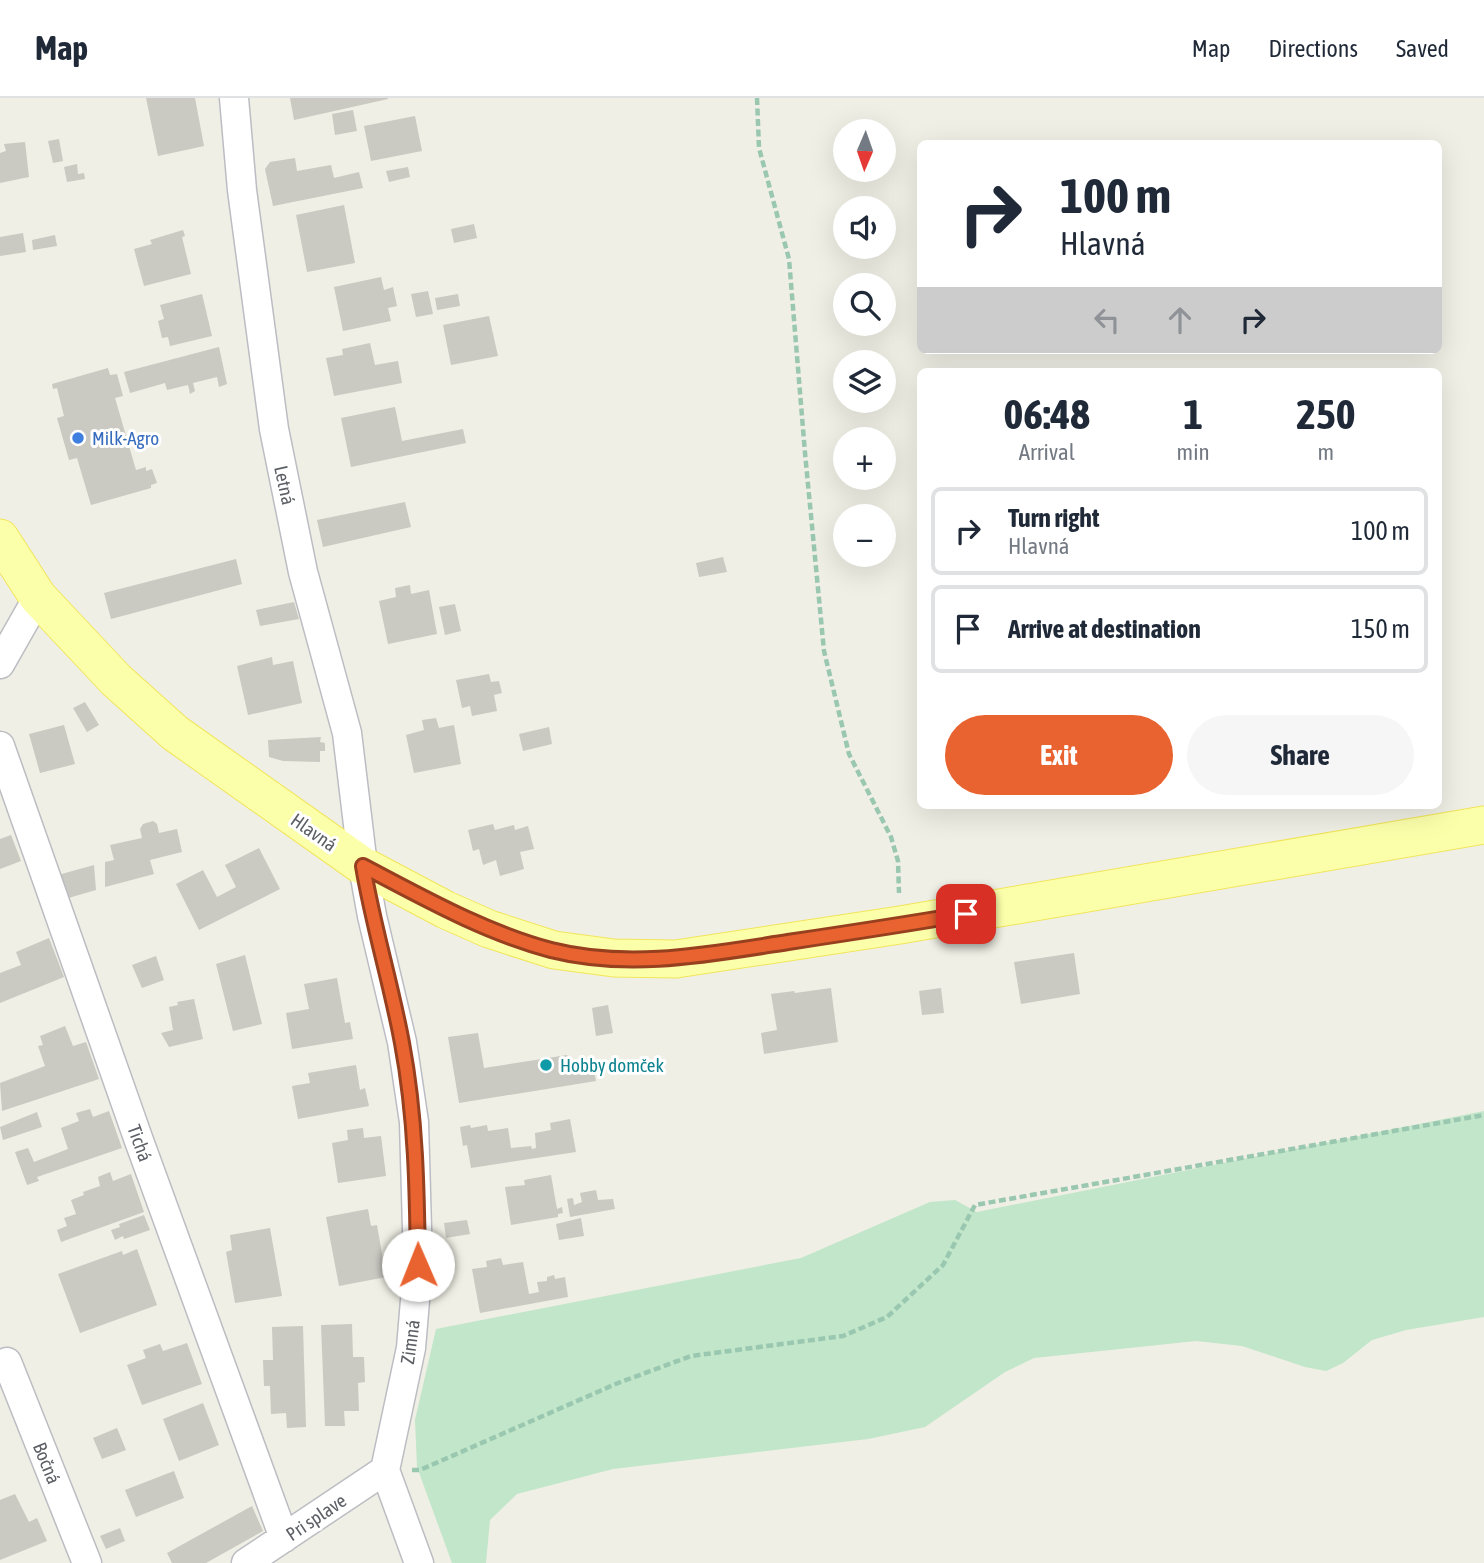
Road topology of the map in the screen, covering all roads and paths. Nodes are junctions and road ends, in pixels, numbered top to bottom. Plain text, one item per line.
1 (234, 98) edge
2 (757, 98) edge
3 (0, 538) edge
4 (38, 597) junction
5 (0, 664) edge
6 (0, 746) edge
7 (1484, 825) edge
8 (363, 866) junction
9 (900, 925) junction
10 (1484, 1115) edge
11 (7, 1362) dead end
12 (385, 1470) junction
13 (285, 1538) junction
14 (87, 1563) edge
15 (246, 1563) edge
16 (419, 1563) edge

1 - 8 street, Letná
2 - 9 path
3 - 4 main road, Hlavná
4 - 5 street
4 - 8 main road, Hlavná
6 - 13 street, Tichá
7 - 9 main road, Hlavná
8 - 9 main road, Hlavná
8 - 12 street, Zimná
10 - 12 path
11 - 14 street, Bočná
12 - 13 street, Pri splave
12 - 16 street
13 - 15 street, Pri splave

